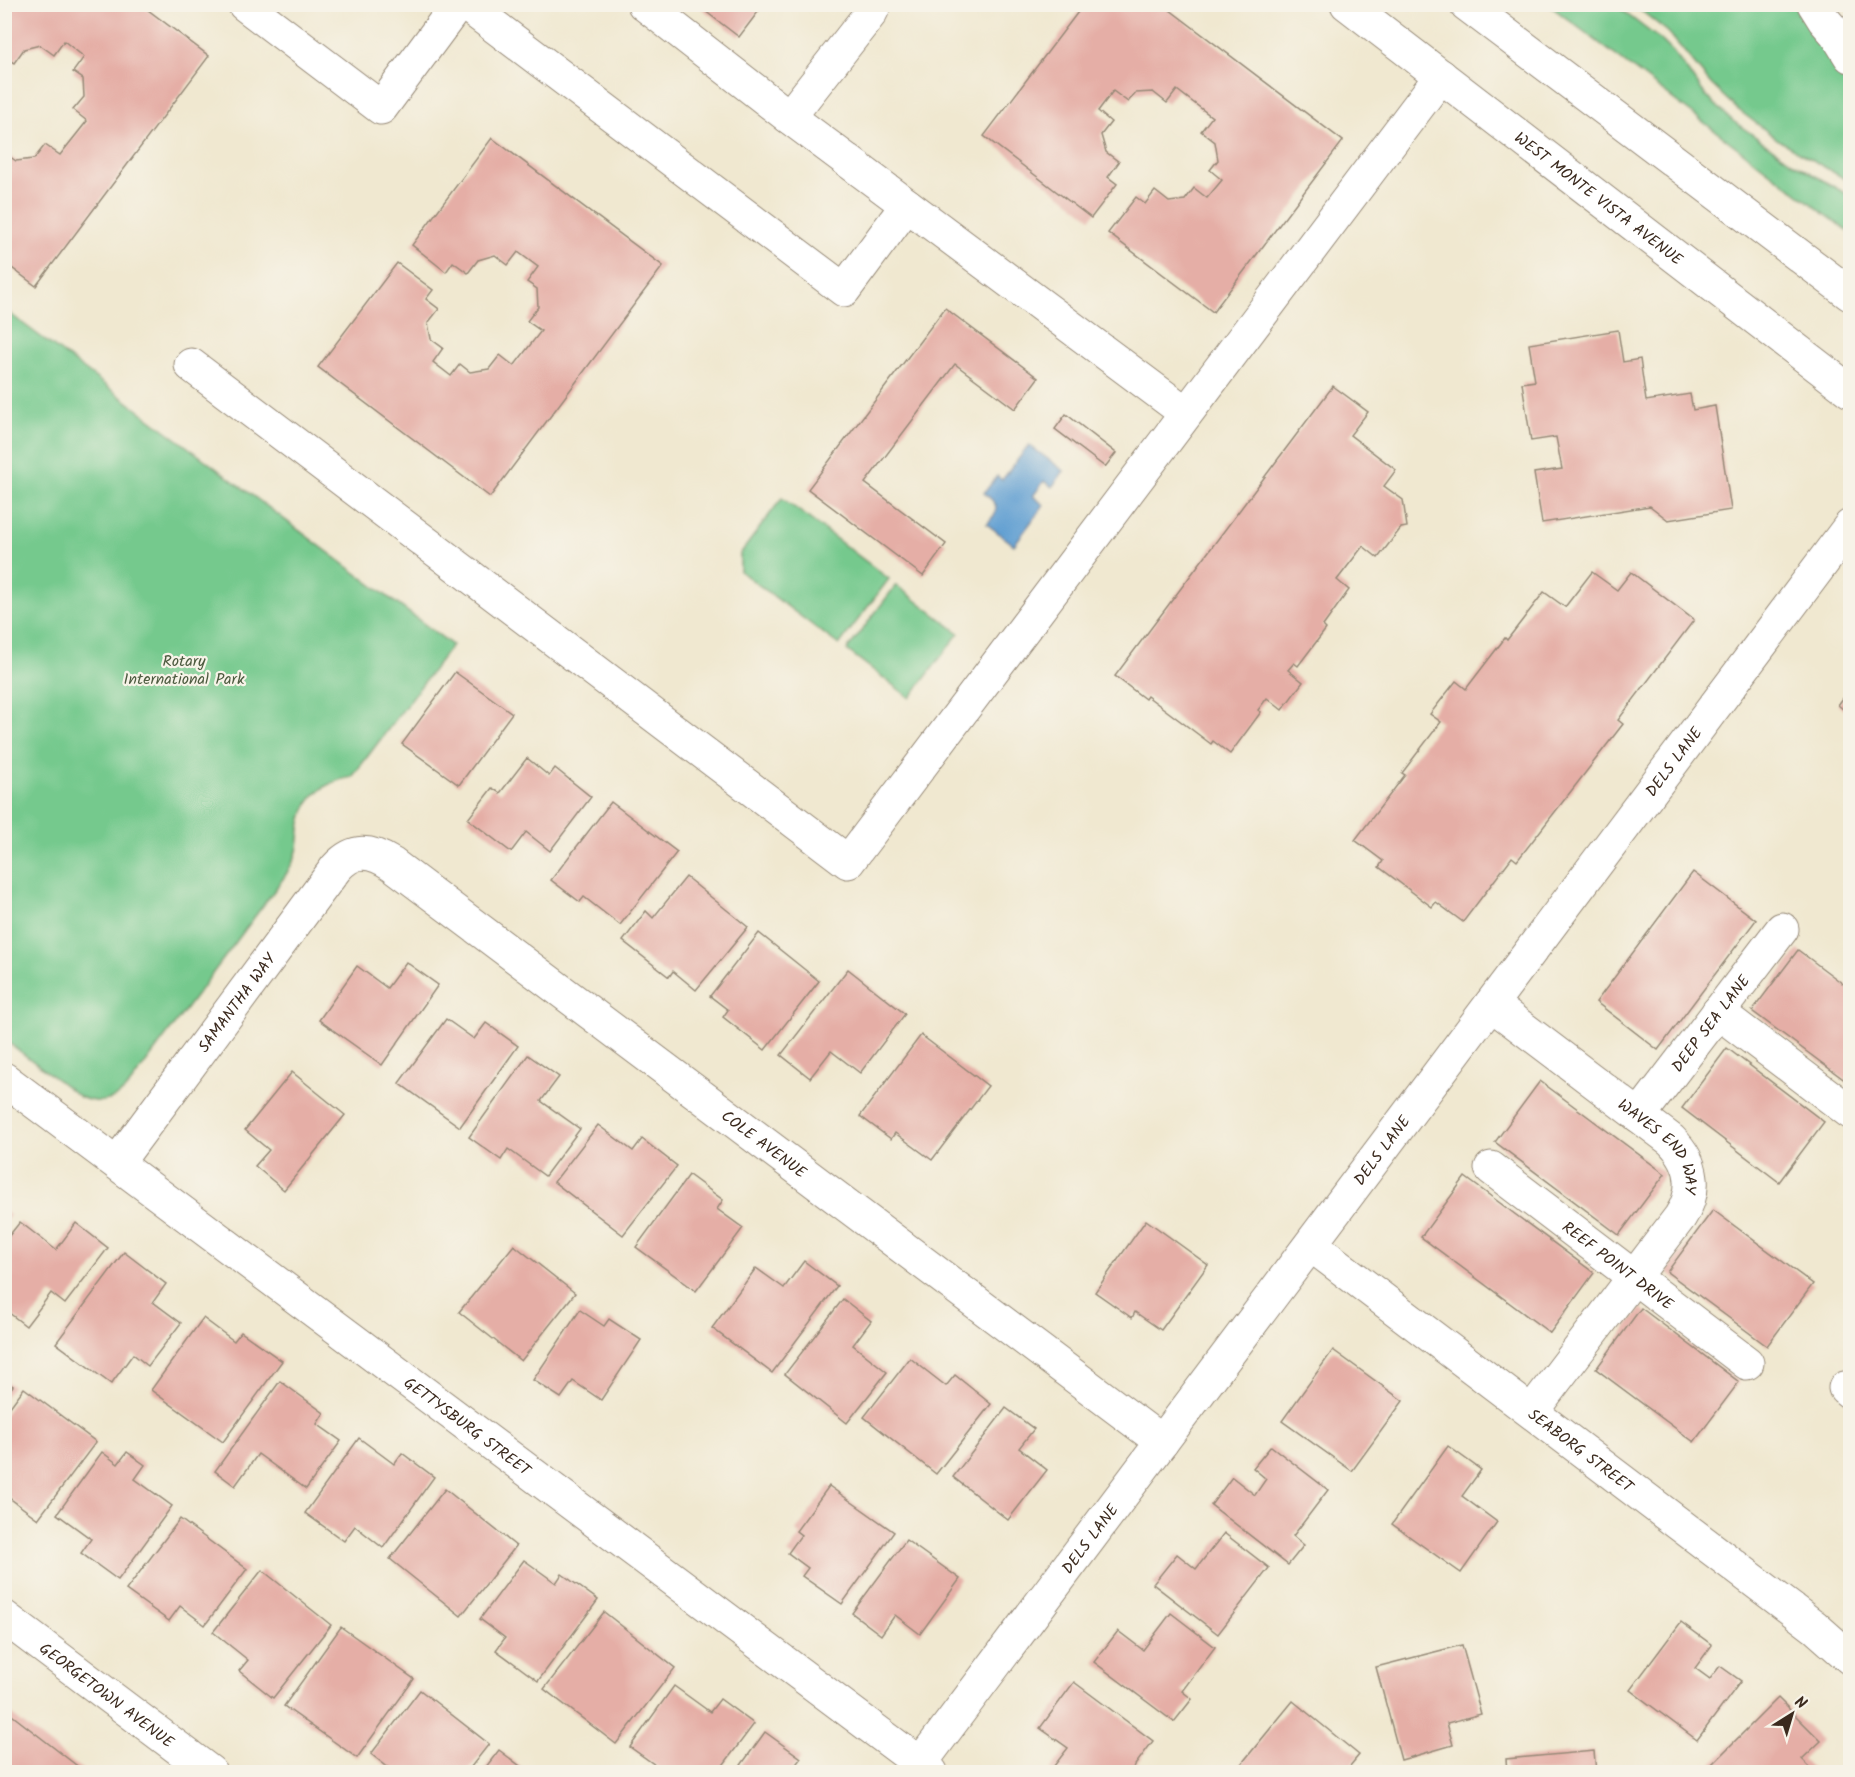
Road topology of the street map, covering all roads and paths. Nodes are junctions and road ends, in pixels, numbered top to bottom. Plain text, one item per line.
1 (244, 4) edge
2 (458, 4) edge
3 (465, 4) edge
4 (644, 4) edge
5 (875, 4) edge
6 (1347, 4) edge
7 (1466, 4) edge
8 (1814, 4) edge
9 (1846, 43) edge
10 (1441, 76) junction
11 (789, 117) junction
12 (907, 205) junction
13 (1851, 294) edge
14 (191, 365) dead end
15 (1851, 391) edge
16 (1186, 413) junction
17 (1851, 526) edge
18 (362, 853) joint
19 (1782, 929) dead end
20 (1491, 1004) junction
21 (1718, 1012) junction
22 (4, 1079) edge
23 (1851, 1112) edge
24 (1639, 1116) junction
25 (117, 1163) junction
26 (1491, 1168) dead end
27 (1311, 1245) junction
28 (1635, 1277) junction
29 (1747, 1363) dead end
30 (1532, 1412) junction
31 (1162, 1442) junction
32 (4, 1617) edge
33 (1848, 1650) edge
34 (922, 1770) edge
35 (210, 1773) edge

1 - 2 street
3 - 12 street
4 - 11 street
5 - 11 street
6 - 10 street, WEST MONTE VISTA AVENUE
7 - 13 street
8 - 9 street
10 - 15 street, WEST MONTE VISTA AVENUE
10 - 16 street
11 - 12 street
12 - 16 street
14 - 16 street
17 - 20 street, DELS LANE
18 - 25 street, SAMANTHA WAY
18 - 31 street, COLE AVENUE
19 - 21 street, DEEP SEA LANE
20 - 24 street, WAVES END WAY
20 - 27 street, DELS LANE
21 - 23 street
21 - 24 street, DEEP SEA LANE
22 - 25 street, GETTYSBURG STREET
24 - 28 street, WAVES END WAY
25 - 34 street, GETTYSBURG STREET
26 - 28 street, REEF POINT DRIVE
27 - 30 street, SEABORG STREET
27 - 31 street, DELS LANE
28 - 29 street, REEF POINT DRIVE
28 - 30 street, WAVES END WAY
30 - 33 street, SEABORG STREET
31 - 34 street, DELS LANE
32 - 35 street, GEORGETOWN AVENUE

